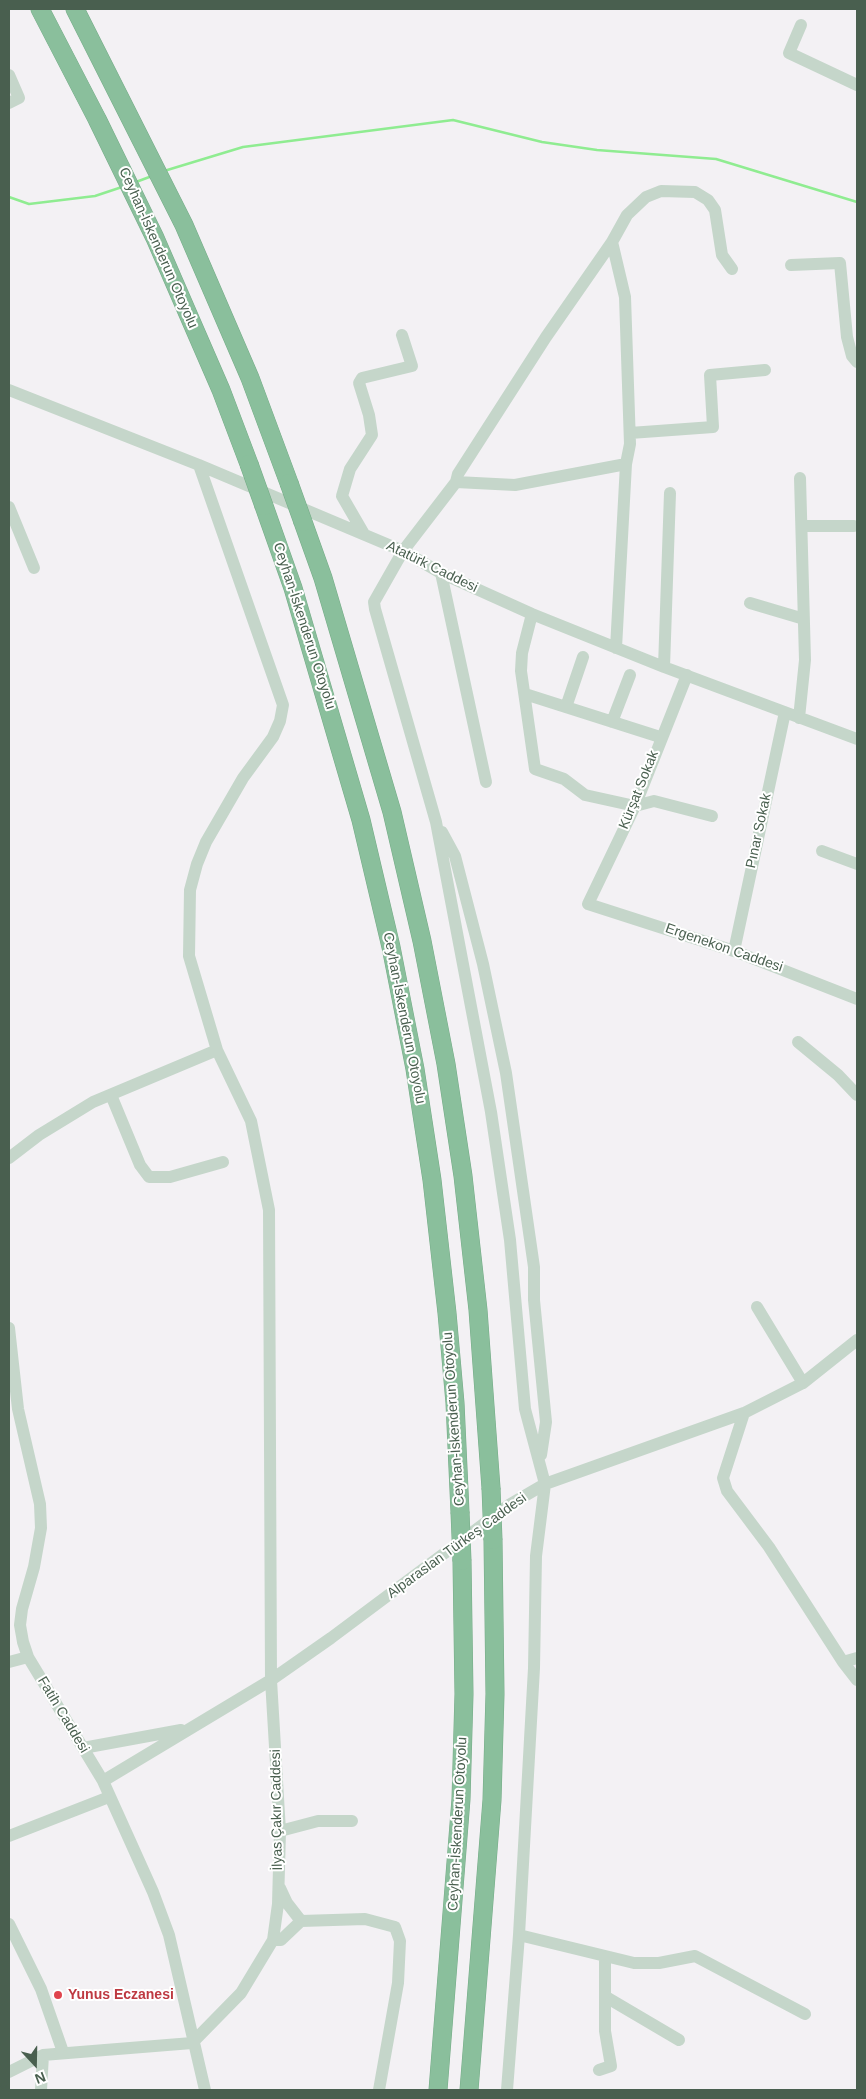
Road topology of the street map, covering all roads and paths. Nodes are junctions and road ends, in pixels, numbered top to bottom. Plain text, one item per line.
1 (40, 9) edge
2 (75, 9) edge
3 (801, 25) dead end
4 (9, 75) edge
5 (857, 85) edge
6 (9, 103) edge
7 (612, 242) junction
8 (791, 265) dead end
9 (732, 269) dead end
10 (402, 335) dead end
11 (857, 362) edge
12 (764, 370) dead end
13 (9, 390) edge
14 (630, 433) junction
15 (626, 464) junction
16 (199, 465) junction
17 (800, 478) dead end
18 (456, 482) junction
19 (670, 493) dead end
20 (9, 507) edge
21 (802, 526) junction
22 (854, 526) dead end
23 (364, 534) junction
24 (403, 551) junction
25 (34, 568) dead end
26 (440, 573) junction
27 (750, 603) dead end
28 (532, 614) junction
29 (804, 619) junction
30 (616, 648) junction
31 (583, 657) dead end
32 (664, 667) junction
33 (630, 675) dead end
34 (687, 675) junction
35 (525, 694) junction
36 (566, 707) junction
37 (785, 712) junction
38 (799, 718) junction
39 (612, 722) junction
40 (660, 737) junction
41 (857, 738) edge
42 (486, 782) dead end
43 (635, 806) junction
44 (712, 816) dead end
45 (436, 822) junction
46 (822, 851) dead end
47 (857, 864) edge
48 (588, 904) joint
49 (734, 951) junction
50 (857, 999) edge
51 (798, 1042) dead end
52 (217, 1050) junction
53 (111, 1094) junction
54 (857, 1095) edge
55 (9, 1158) edge
56 (224, 1162) dead end
57 (757, 1307) dead end
58 (9, 1328) edge
59 (857, 1340) edge
60 (802, 1382) junction
61 (744, 1413) junction
62 (540, 1465) junction
63 (544, 1484) junction
64 (28, 1657) junction
65 (857, 1658) edge
66 (9, 1662) edge
67 (843, 1662) junction
68 (271, 1680) junction
69 (857, 1680) edge
70 (191, 1728) junction
71 (83, 1748) junction
72 (103, 1781) junction
73 (109, 1797) junction
74 (352, 1822) dead end
75 (280, 1831) junction
76 (9, 1836) edge
77 (278, 1882) junction
78 (301, 1921) junction
79 (9, 1924) edge
80 (519, 1935) junction
81 (273, 1940) junction
82 (605, 1956) junction
83 (606, 1997) junction
84 (805, 2014) dead end
85 (679, 2040) dead end
86 (192, 2043) junction
87 (62, 2052) junction
88 (44, 2055) junction
89 (599, 2070) dead end
90 (9, 2072) edge
91 (41, 2090) edge
92 (205, 2090) edge
93 (380, 2090) edge
94 (438, 2090) edge
95 (469, 2090) edge
96 (507, 2090) edge

1 - 94 highway, Ceyhan-İskenderun Otoyolu, bridge
2 - 95 highway, bridge
3 - 5 street
4 - 6 street
7 - 9 street
7 - 14 street
7 - 18 street
8 - 11 street
10 - 23 street
12 - 14 street
13 - 16 street, Atatürk Caddesi
14 - 15 street
15 - 18 street
15 - 30 street
16 - 23 street, Atatürk Caddesi
16 - 52 street, İlyas Çakır Caddesi
17 - 21 street
18 - 24 street
19 - 32 street
20 - 25 street
21 - 22 street
21 - 29 street
23 - 24 street, Atatürk Caddesi
24 - 26 street, Atatürk Caddesi
24 - 45 street
26 - 28 street, Atatürk Caddesi
26 - 42 street
27 - 29 street
28 - 30 street, Atatürk Caddesi
28 - 35 street
29 - 38 street
30 - 32 street, Atatürk Caddesi
31 - 36 street
32 - 34 street, Atatürk Caddesi
33 - 39 street
34 - 37 street, Atatürk Caddesi
34 - 40 street, Kürşat Sokak
35 - 36 street
35 - 43 street
36 - 39 street
37 - 38 street, Atatürk Caddesi
37 - 49 street, Pınar Sokak
38 - 41 street, Atatürk Caddesi
39 - 40 street
40 - 43 street, Kürşat Sokak
43 - 44 street
43 - 48 street, Kürşat Sokak
45 - 62 street
45 - 62 street
46 - 47 street
48 - 49 street, Ergenekon Caddesi
49 - 50 street, Ergenekon Caddesi
51 - 54 street
52 - 53 street
52 - 68 street, İlyas Çakır Caddesi
53 - 55 street
53 - 56 street
57 - 60 street
58 - 64 street, Fatih Caddesi
59 - 60 street, Alparaslan Türkeş Caddesi
60 - 61 street, Alparaslan Türkeş Caddesi
61 - 63 street, Alparaslan Türkeş Caddesi
61 - 67 street
62 - 63 street
63 - 68 street, Alparaslan Türkeş Caddesi
63 - 80 street
64 - 66 street
64 - 71 street, Fatih Caddesi
65 - 67 street
67 - 69 street
68 - 70 street, Alparaslan Türkeş Caddesi
68 - 75 street, İlyas Çakır Caddesi
70 - 71 street
70 - 72 street, Alparaslan Türkeş Caddesi
71 - 72 street, Fatih Caddesi
72 - 73 street, Fatih Caddesi
73 - 76 street
73 - 86 street, Fatih Caddesi
74 - 75 street
75 - 77 street, İlyas Çakır Caddesi
77 - 78 street
77 - 81 street, İlyas Çakır Caddesi
78 - 81 street
78 - 93 street
79 - 87 street
80 - 82 street
80 - 96 street
81 - 86 street
82 - 83 street
82 - 84 street
83 - 85 street
83 - 89 street
86 - 87 street
86 - 92 street, Fatih Caddesi
87 - 88 street
88 - 90 street
88 - 91 street

